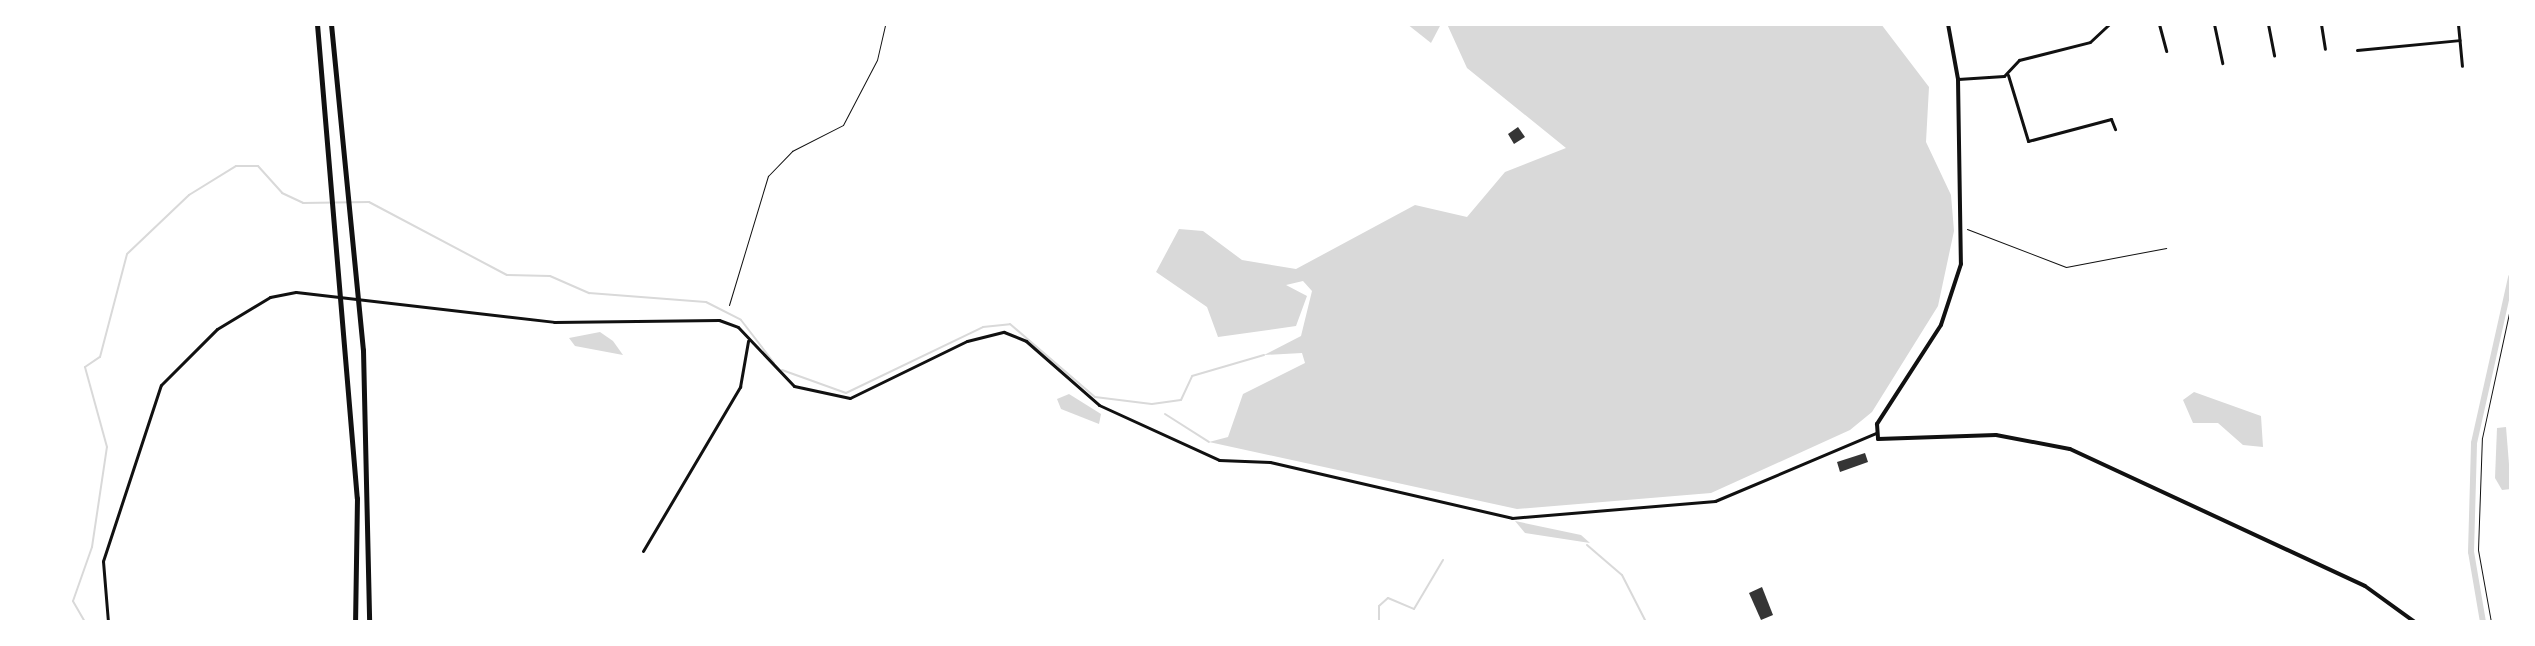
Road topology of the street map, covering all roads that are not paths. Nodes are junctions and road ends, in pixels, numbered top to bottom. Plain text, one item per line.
1 (317, 24) edge
2 (331, 24) edge
3 (1948, 24) edge
4 (2109, 24) edge
5 (2159, 24) edge
6 (2214, 24) edge
7 (2268, 24) edge
8 (2321, 24) edge
9 (2458, 24) edge
10 (2460, 40) junction
11 (2325, 49) dead end
12 (2357, 50) dead end
13 (2166, 51) dead end
14 (2274, 55) dead end
15 (2222, 63) dead end
16 (2462, 66) dead end
17 (2008, 75) junction
18 (1958, 79) junction
19 (2115, 129) dead end
20 (748, 341) junction
21 (1876, 433) junction
22 (643, 551) dead end
23 (108, 622) edge
24 (355, 622) edge
25 (369, 622) edge
26 (2415, 622) edge

1 - 24 highway
2 - 25 highway
3 - 18 main road
4 - 17 street
5 - 13 street
6 - 15 street
7 - 14 street
8 - 11 street
9 - 10 street
10 - 12 street
10 - 16 street
17 - 18 street
17 - 19 street
18 - 21 main road
20 - 21 street
20 - 22 street
20 - 23 street
21 - 26 main road

